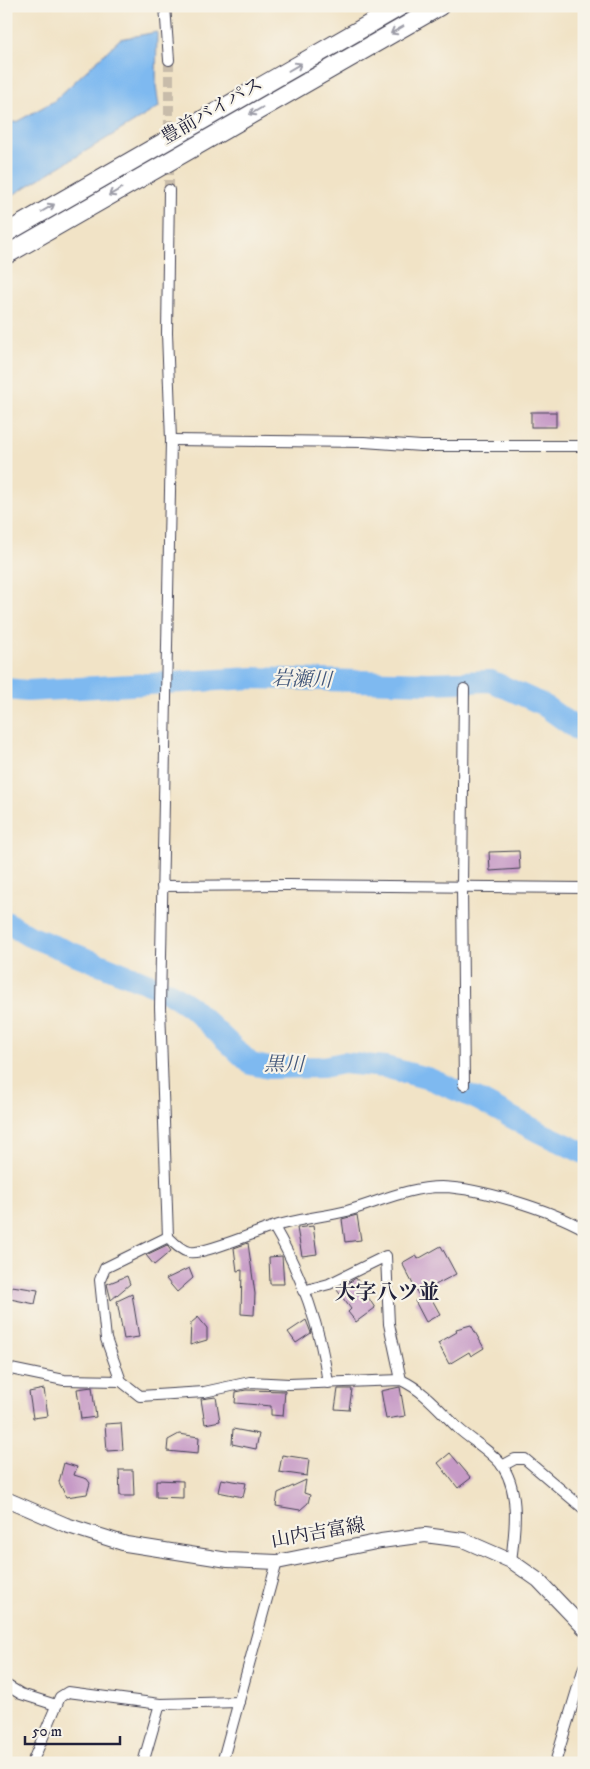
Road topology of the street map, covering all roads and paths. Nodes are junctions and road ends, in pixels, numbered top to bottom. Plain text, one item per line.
1 (165, 6) edge
2 (401, 6) edge
3 (440, 6) edge
4 (169, 60) tunnel mouth
5 (168, 190) tunnel mouth
6 (6, 233) edge
7 (6, 255) edge
8 (171, 440) junction
9 (584, 446) edge
10 (464, 689) dead end
11 (162, 886) junction
12 (462, 887) junction
13 (584, 888) edge
14 (464, 1085) dead end
15 (274, 1227) junction
16 (584, 1229) edge
17 (168, 1237) junction
18 (303, 1291) junction
19 (6, 1368) edge
20 (401, 1380) junction
21 (121, 1381) junction
22 (328, 1383) junction
23 (502, 1466) junction
24 (6, 1499) edge
25 (584, 1510) edge
26 (511, 1560) junction
27 (277, 1562) junction
28 (584, 1628) edge
29 (584, 1668) edge
30 (6, 1685) edge
31 (239, 1702) junction
32 (160, 1704) junction
33 (56, 1705) junction
34 (32, 1763) edge
35 (143, 1763) edge
36 (222, 1763) edge
37 (555, 1763) edge

1 - 4 street
6 -> 2 highway, 豊前バイパス
3 -> 7 highway, 豊前バイパス
5 - 8 street
8 - 9 street
8 - 11 street
10 - 12 street
11 - 12 street
11 - 17 street
12 - 13 street
12 - 14 street
15 - 16 street
15 - 17 street
15 - 18 street
17 - 21 street
18 - 20 street
18 - 22 street
19 - 21 street
20 - 22 street
20 - 23 street
21 - 22 street
23 - 25 street
23 - 26 street
24 - 27 main road, 山内吉富線
26 - 27 main road, 山内吉富線
26 - 28 main road, 山内吉富線
27 - 31 street
29 - 37 street
30 - 33 street
31 - 32 street
31 - 36 street
32 - 33 street
32 - 35 street
33 - 34 street

